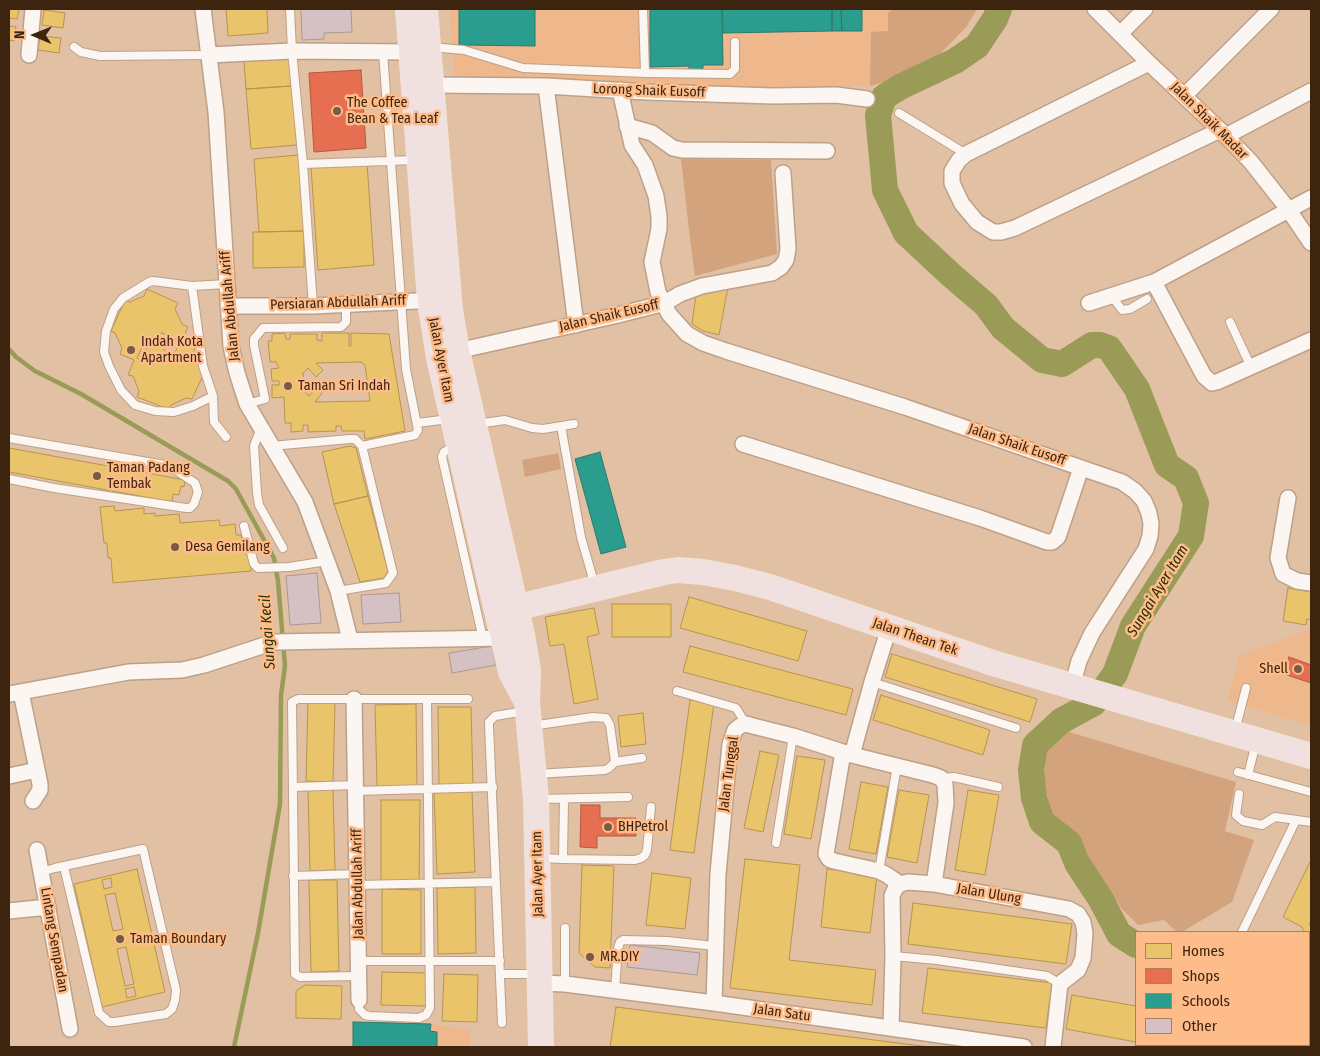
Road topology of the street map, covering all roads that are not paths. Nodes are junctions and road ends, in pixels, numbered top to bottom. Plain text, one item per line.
1 (33, 9) edge
2 (203, 9) edge
3 (290, 9) edge
4 (408, 9) edge
5 (425, 9) edge
6 (643, 9) edge
7 (1095, 9) edge
8 (1145, 9) edge
9 (1271, 9) edge
10 (1120, 34) junction
11 (735, 42) dead end
12 (74, 47) dead end
13 (420, 49) junction
14 (292, 51) junction
15 (383, 52) junction
16 (29, 55) dead end
17 (208, 55) junction
18 (1149, 63) junction
19 (645, 73) junction
20 (430, 85) junction
21 (546, 86) junction
22 (620, 90) junction
23 (1311, 91) edge
24 (1185, 95) junction
25 (866, 99) dead end
26 (899, 113) dead end
27 (627, 126) junction
28 (1223, 133) junction
29 (827, 151) dead end
30 (966, 154) junction
31 (420, 160) junction
32 (392, 161) junction
33 (304, 164) junction
34 (783, 173) dead end
35 (1311, 198) edge
36 (1288, 209) junction
37 (1311, 244) edge
38 (1154, 282) junction
39 (227, 284) junction
40 (192, 286) junction
41 (1111, 295) junction
42 (1147, 299) dead end
43 (400, 300) junction
44 (439, 300) junction
45 (665, 303) junction
46 (346, 304) junction
47 (1089, 304) dead end
48 (228, 306) junction
49 (313, 306) junction
50 (1230, 322) dead end
51 (576, 325) junction
52 (1311, 340) edge
53 (457, 351) junction
54 (1251, 367) junction
55 (213, 396) junction
56 (247, 404) junction
57 (463, 422) junction
58 (417, 423) junction
59 (574, 424) dead end
60 (561, 426) junction
61 (261, 428) junction
62 (226, 437) dead end
63 (9, 438) edge
64 (743, 444) dead end
65 (271, 446) junction
66 (362, 446) junction
67 (1081, 468) junction
68 (9, 479) edge
69 (1288, 498) dead end
70 (244, 526) dead end
71 (283, 548) dead end
72 (328, 561) junction
73 (1311, 583) edge
74 (481, 584) junction
75 (596, 588) junction
76 (338, 591) junction
77 (507, 610) junction
78 (889, 628) junction
79 (493, 639) junction
80 (350, 640) junction
81 (872, 682) junction
82 (1076, 688) junction
83 (1246, 688) dead end
84 (677, 691) dead end
85 (15, 693) edge
86 (354, 699) junction
87 (468, 699) dead end
88 (427, 700) junction
89 (528, 713) junction
90 (746, 724) junction
91 (1016, 728) dead end
92 (1235, 733) junction
93 (793, 736) junction
94 (1257, 740) junction
95 (848, 753) junction
96 (1311, 756) edge
97 (642, 758) dead end
98 (615, 762) junction
99 (897, 766) junction
100 (37, 770) junction
101 (1238, 772) dead end
102 (534, 774) junction
103 (1248, 774) junction
104 (9, 776) edge
105 (941, 778) junction
106 (293, 787) junction
107 (493, 787) junction
108 (998, 787) dead end
109 (356, 788) junction
110 (428, 789) junction
111 (1311, 792) edge
112 (1239, 794) dead end
113 (628, 797) dead end
114 (536, 799) junction
115 (564, 800) junction
116 (33, 801) dead end
117 (651, 807) dead end
118 (1296, 820) junction
119 (1311, 822) edge
120 (776, 843) dead end
121 (37, 850) dead end
122 (537, 858) junction
123 (563, 859) junction
124 (64, 867) junction
125 (879, 871) junction
126 (41, 872) junction
127 (293, 876) junction
128 (358, 880) junction
129 (496, 882) junction
130 (429, 884) junction
131 (900, 884) junction
132 (934, 884) junction
133 (48, 907) junction
134 (9, 911) edge
135 (565, 928) dead end
136 (1242, 931) edge
137 (715, 946) junction
138 (893, 956) junction
139 (430, 961) junction
140 (500, 961) junction
141 (359, 969) junction
142 (500, 974) junction
143 (540, 978) junction
144 (566, 984) junction
145 (1060, 984) junction
146 (615, 990) junction
147 (359, 1000) joint
148 (714, 1003) junction
149 (502, 1023) dead end
150 (891, 1028) junction
151 (70, 1029) dead end
152 (541, 1047) edge
153 (1024, 1047) edge
154 (1053, 1047) edge

1 - 16 street
2 - 17 street, Jalan Abdullah Ariff
3 - 14 lane
4 - 13 main road, Jalan Ayer Itam
5 - 13 main road, Jalan Ayer Itam
6 - 19 lane
7 - 10 street, Jalan Shaik Madar
8 - 10 street
9 - 24 street
10 - 18 street, Jalan Shaik Madar
11 - 19 lane
12 - 17 lane
13 - 15 street
13 - 19 lane
13 - 20 main road, Jalan Ayer Itam
13 - 31 main road, Jalan Ayer Itam
14 - 15 street
14 - 17 street
14 - 33 lane
15 - 32 lane
17 - 39 street, Jalan Abdullah Ariff
18 - 24 street, Jalan Shaik Madar
18 - 30 street
20 - 21 street, Lorong Shaik Eusoff
20 - 44 main road, Jalan Ayer Itam
21 - 22 street, Lorong Shaik Eusoff
21 - 51 street
22 - 25 street, Lorong Shaik Eusoff
22 - 27 street
23 - 28 street
24 - 28 street, Jalan Shaik Madar
26 - 30 lane
27 - 29 street
27 - 45 street
28 - 30 street
28 - 36 street, Jalan Shaik Madar
31 - 32 lane
31 - 44 main road, Jalan Ayer Itam
32 - 33 lane
32 - 43 lane
33 - 49 lane
34 - 45 street, Jalan Shaik Eusoff
35 - 36 street
36 - 37 street, Jalan Shaik Madar
36 - 38 street
38 - 41 street
38 - 54 street
39 - 40 lane
39 - 48 street, Jalan Abdullah Ariff
40 - 55 lane
40 - 55 lane
41 - 42 lane
41 - 47 street
43 - 44 street, Persiaran Abdullah Ariff
43 - 46 street, Persiaran Abdullah Ariff
43 - 58 lane
44 - 53 main road, Jalan Ayer Itam
44 - 57 main road, Jalan Ayer Itam
45 - 51 street, Jalan Shaik Eusoff
45 - 67 street, Jalan Shaik Eusoff
46 - 49 street, Persiaran Abdullah Ariff
46 - 56 lane
48 - 49 street, Persiaran Abdullah Ariff
48 - 56 street, Jalan Abdullah Ariff
50 - 54 lane
51 - 53 street, Jalan Shaik Eusoff
52 - 54 street
53 - 57 main road, Jalan Ayer Itam
55 - 62 lane
56 - 61 street, Jalan Abdullah Ariff
57 - 58 lane
57 - 60 lane
57 - 74 main road, Jalan Ayer Itam
57 - 77 main road, Jalan Ayer Itam
58 - 66 lane
59 - 60 lane
60 - 75 lane
61 - 65 street, Jalan Abdullah Ariff
61 - 71 lane
63 - 68 lane
64 - 67 street
65 - 66 lane
65 - 72 street, Jalan Abdullah Ariff
66 - 76 lane
67 - 82 street, Jalan Shaik Eusoff
69 - 73 street
70 - 72 lane
72 - 76 street, Jalan Abdullah Ariff
74 - 77 main road, Jalan Ayer Itam
74 - 79 lane
75 - 77 main road, Jalan Thean Tek
75 - 78 main road, Jalan Thean Tek
76 - 80 street, Jalan Abdullah Ariff
77 - 79 main road, Jalan Ayer Itam
77 - 89 main road, Jalan Ayer Itam
78 - 81 street
78 - 82 main road, Jalan Thean Tek
79 - 80 street
79 - 89 main road, Jalan Ayer Itam
80 - 85 street
81 - 91 lane
81 - 95 street
82 - 92 main road, Jalan Thean Tek
83 - 92 lane
84 - 90 lane
85 - 100 street
86 - 88 lane
86 - 106 lane
86 - 109 street, Jalan Abdullah Ariff
87 - 88 lane
88 - 110 lane
89 - 98 lane
89 - 102 main road, Jalan Ayer Itam
89 - 107 lane
90 - 93 street, Jalan Tunggal
90 - 137 street, Jalan Tunggal
92 - 94 main road, Jalan Thean Tek
93 - 95 street, Jalan Tunggal
93 - 120 lane
94 - 96 main road, Jalan Thean Tek
94 - 103 lane
95 - 99 street, Jalan Tunggal
95 - 125 street
97 - 98 lane
98 - 102 lane
99 - 105 street, Jalan Tunggal
99 - 125 lane
100 - 104 street
100 - 116 street
101 - 103 lane
102 - 114 main road, Jalan Ayer Itam
103 - 111 lane
105 - 108 lane, Jalan Tunggal
105 - 132 street
106 - 109 lane
106 - 127 lane
107 - 110 lane
107 - 129 lane
109 - 110 lane
109 - 128 street, Jalan Abdullah Ariff
110 - 130 lane
112 - 118 lane
113 - 115 lane
114 - 115 lane
114 - 122 main road, Jalan Ayer Itam
115 - 123 lane
117 - 123 lane
118 - 119 lane
118 - 136 lane
121 - 126 street, Lintang Sempadan
122 - 123 lane
122 - 143 main road, Jalan Ayer Itam
124 - 124 lane
124 - 126 lane
125 - 131 street
126 - 133 street, Lintang Sempadan
127 - 128 lane
127 - 141 lane
128 - 130 lane
128 - 141 street, Jalan Abdullah Ariff
129 - 130 lane
129 - 140 lane
130 - 139 lane
131 - 132 street, Jalan Ulung
131 - 138 street
132 - 145 street, Jalan Ulung
133 - 134 street
133 - 151 street, Lintang Sempadan
135 - 144 lane
137 - 146 lane
137 - 148 street, Jalan Tunggal
138 - 145 lane
138 - 150 street
139 - 140 lane
139 - 141 lane
139 - 147 lane, Jalan Abdullah Ariff
140 - 142 lane
141 - 147 street, Jalan Abdullah Ariff
142 - 143 lane
142 - 149 lane
143 - 144 street, Jalan Satu
143 - 152 main road, Jalan Ayer Itam
144 - 146 street, Jalan Satu
145 - 154 street
146 - 148 street, Jalan Satu
148 - 150 street, Jalan Satu
150 - 153 street, Jalan Satu

